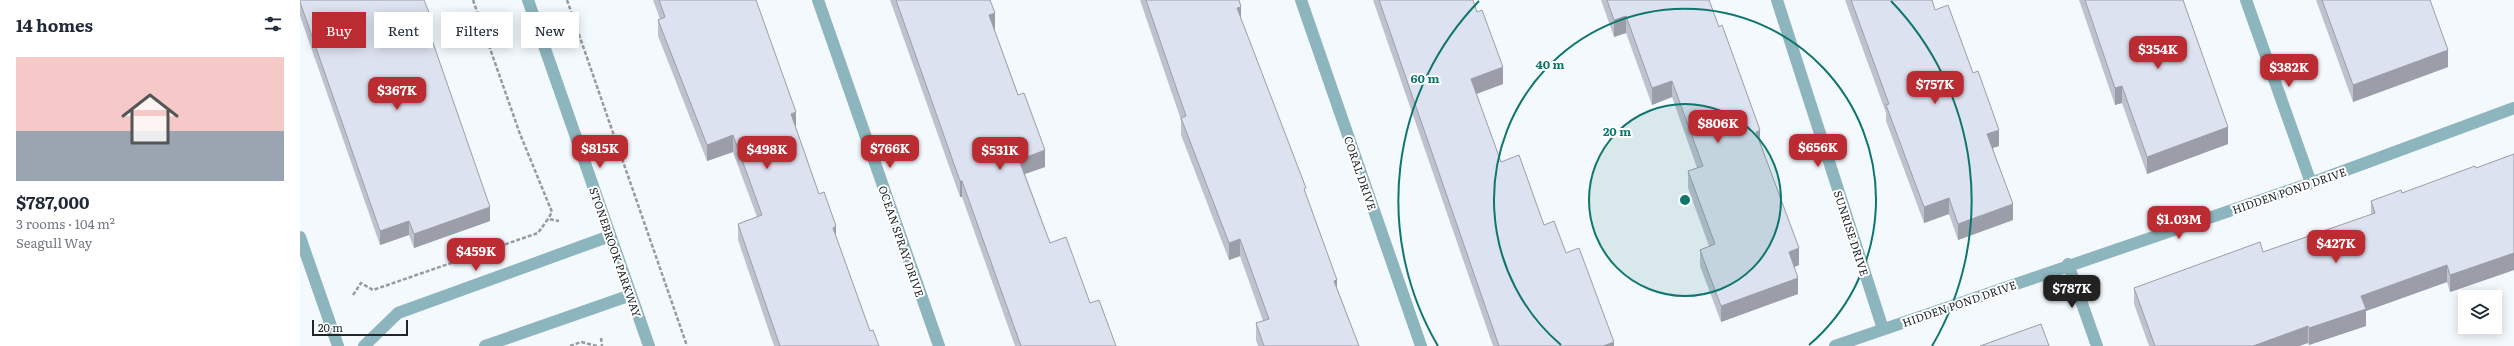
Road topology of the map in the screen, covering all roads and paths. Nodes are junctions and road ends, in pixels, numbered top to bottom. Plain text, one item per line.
1 (473, 0) edge
2 (528, 0) edge
3 (567, 0) edge
4 (818, 0) edge
5 (1301, 0) edge
6 (1777, 0) edge
7 (2246, 0) edge
8 (2514, 108) edge
9 (2311, 184) junction
10 (548, 219) junction
11 (559, 221) dead end
12 (610, 236) junction
13 (300, 237) edge
14 (2068, 264) junction
15 (354, 294) dead end
16 (631, 295) junction
17 (1883, 329) junction
18 (601, 338) dead end
19 (338, 346) edge
20 (364, 346) edge
21 (485, 346) edge
22 (570, 346) edge
23 (597, 346) edge
24 (602, 346) edge
25 (649, 346) edge
26 (687, 346) edge
27 (939, 346) edge
28 (1421, 346) edge
29 (1835, 346) edge
30 (2097, 346) edge

1 - 10 path
2 - 12 street, STONEBROOK PARKWAY
3 - 26 path
4 - 27 street, OCEAN SPRAY DRIVE
5 - 28 street, CORAL DRIVE
6 - 17 street, SUNRISE DRIVE
7 - 9 street
8 - 9 street, HIDDEN POND DRIVE
9 - 14 street, HIDDEN POND DRIVE
10 - 11 path
10 - 15 path
12 - 16 street, STONEBROOK PARKWAY
12 - 20 street
13 - 19 street
14 - 17 street, HIDDEN POND DRIVE
14 - 30 street
16 - 21 street
16 - 25 street, STONEBROOK PARKWAY
17 - 29 street, HIDDEN POND DRIVE
18 - 24 path
22 - 23 path

